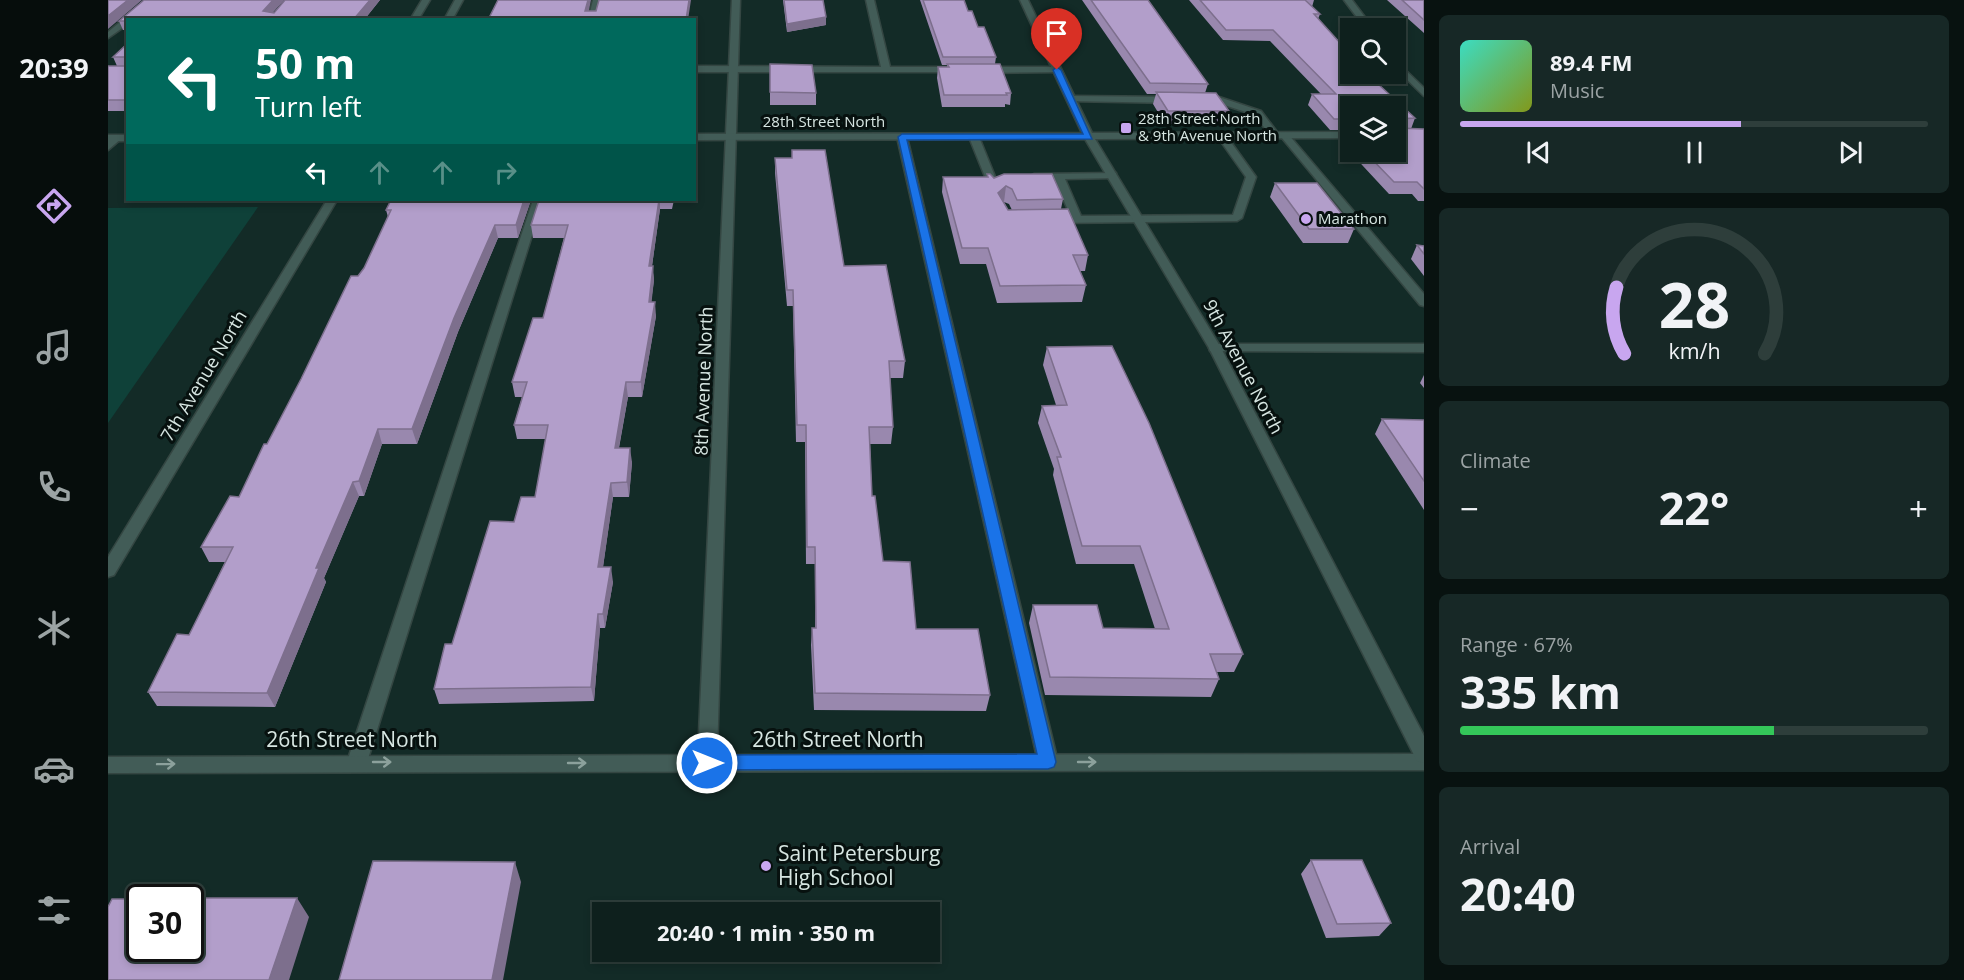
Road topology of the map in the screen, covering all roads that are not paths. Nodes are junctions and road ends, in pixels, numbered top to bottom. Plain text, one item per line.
1 (426, 0) edge
2 (459, 0) edge
3 (597, 0) edge
4 (736, 0) edge
5 (870, 0) edge
6 (1024, 0) edge
7 (1348, 0) edge
8 (136, 13) edge
9 (130, 18) edge
10 (415, 18) edge
11 (449, 18) edge
12 (592, 18) edge
13 (1362, 18) edge
14 (126, 22) edge
15 (108, 36) edge
16 (696, 69) edge
17 (734, 69) junction
18 (886, 70) junction
19 (1057, 70) junction
20 (1406, 74) edge
21 (1424, 93) edge
22 (1071, 99) junction
23 (1185, 100) edge
24 (1196, 100) edge
25 (1340, 135) edge
26 (1222, 136) junction
27 (1280, 136) junction
28 (696, 137) edge
29 (732, 137) junction
30 (902, 137) junction
31 (974, 137) junction
32 (1089, 137) junction
33 (117, 138) edge
34 (108, 147) edge
35 (1112, 176) junction
36 (1059, 177) junction
37 (990, 178) junction
38 (1002, 178) edge
39 (995, 189) edge
40 (1030, 189) edge
41 (331, 201) edge
42 (538, 201) edge
43 (1042, 214) edge
44 (1137, 218) junction
45 (1077, 219) junction
46 (1424, 302) edge
47 (1215, 348) junction
48 (1424, 348) edge
49 (108, 571) edge
50 (1424, 755) edge
51 (357, 762) junction
52 (1048, 762) junction
53 (1424, 762) edge
54 (707, 763) junction
55 (108, 765) edge

1 - 10 street
2 - 11 street
3 - 12 street
4 - 17 street, 8th Avenue North
5 - 18 street
6 - 19 street, 9th Avenue North
7 - 13 street
8 - 9 street
14 - 15 street
16 - 17 street
17 - 18 street
17 - 29 street, 8th Avenue North
18 - 19 street
19 - 22 street, 9th Avenue North
20 - 21 street
22 - 23 street
22 - 32 street, 9th Avenue North
24 - 27 street
25 - 27 street, 28th Street North
26 - 27 street, 28th Street North
26 - 32 street, 28th Street North
26 - 44 street
27 - 46 street
28 - 29 street, 28th Street North
29 - 30 street, 28th Street North
29 - 54 street, 8th Avenue North
30 - 31 street, 28th Street North
30 - 52 street
31 - 32 street, 28th Street North
31 - 37 street
32 - 35 street, 9th Avenue North
33 - 34 street
35 - 36 street
35 - 44 street, 9th Avenue North
36 - 40 street
36 - 45 street
37 - 38 street
37 - 39 street
41 - 49 street, 7th Avenue North
42 - 51 street
43 - 45 street
44 - 45 street
44 - 47 street, 9th Avenue North
47 - 48 street
47 - 50 street, 9th Avenue North
51 -> 54 street, 26th Street North
55 -> 51 street, 26th Street North
52 -> 53 street, 26th Street North
52 - 54 street, 26th Street North

